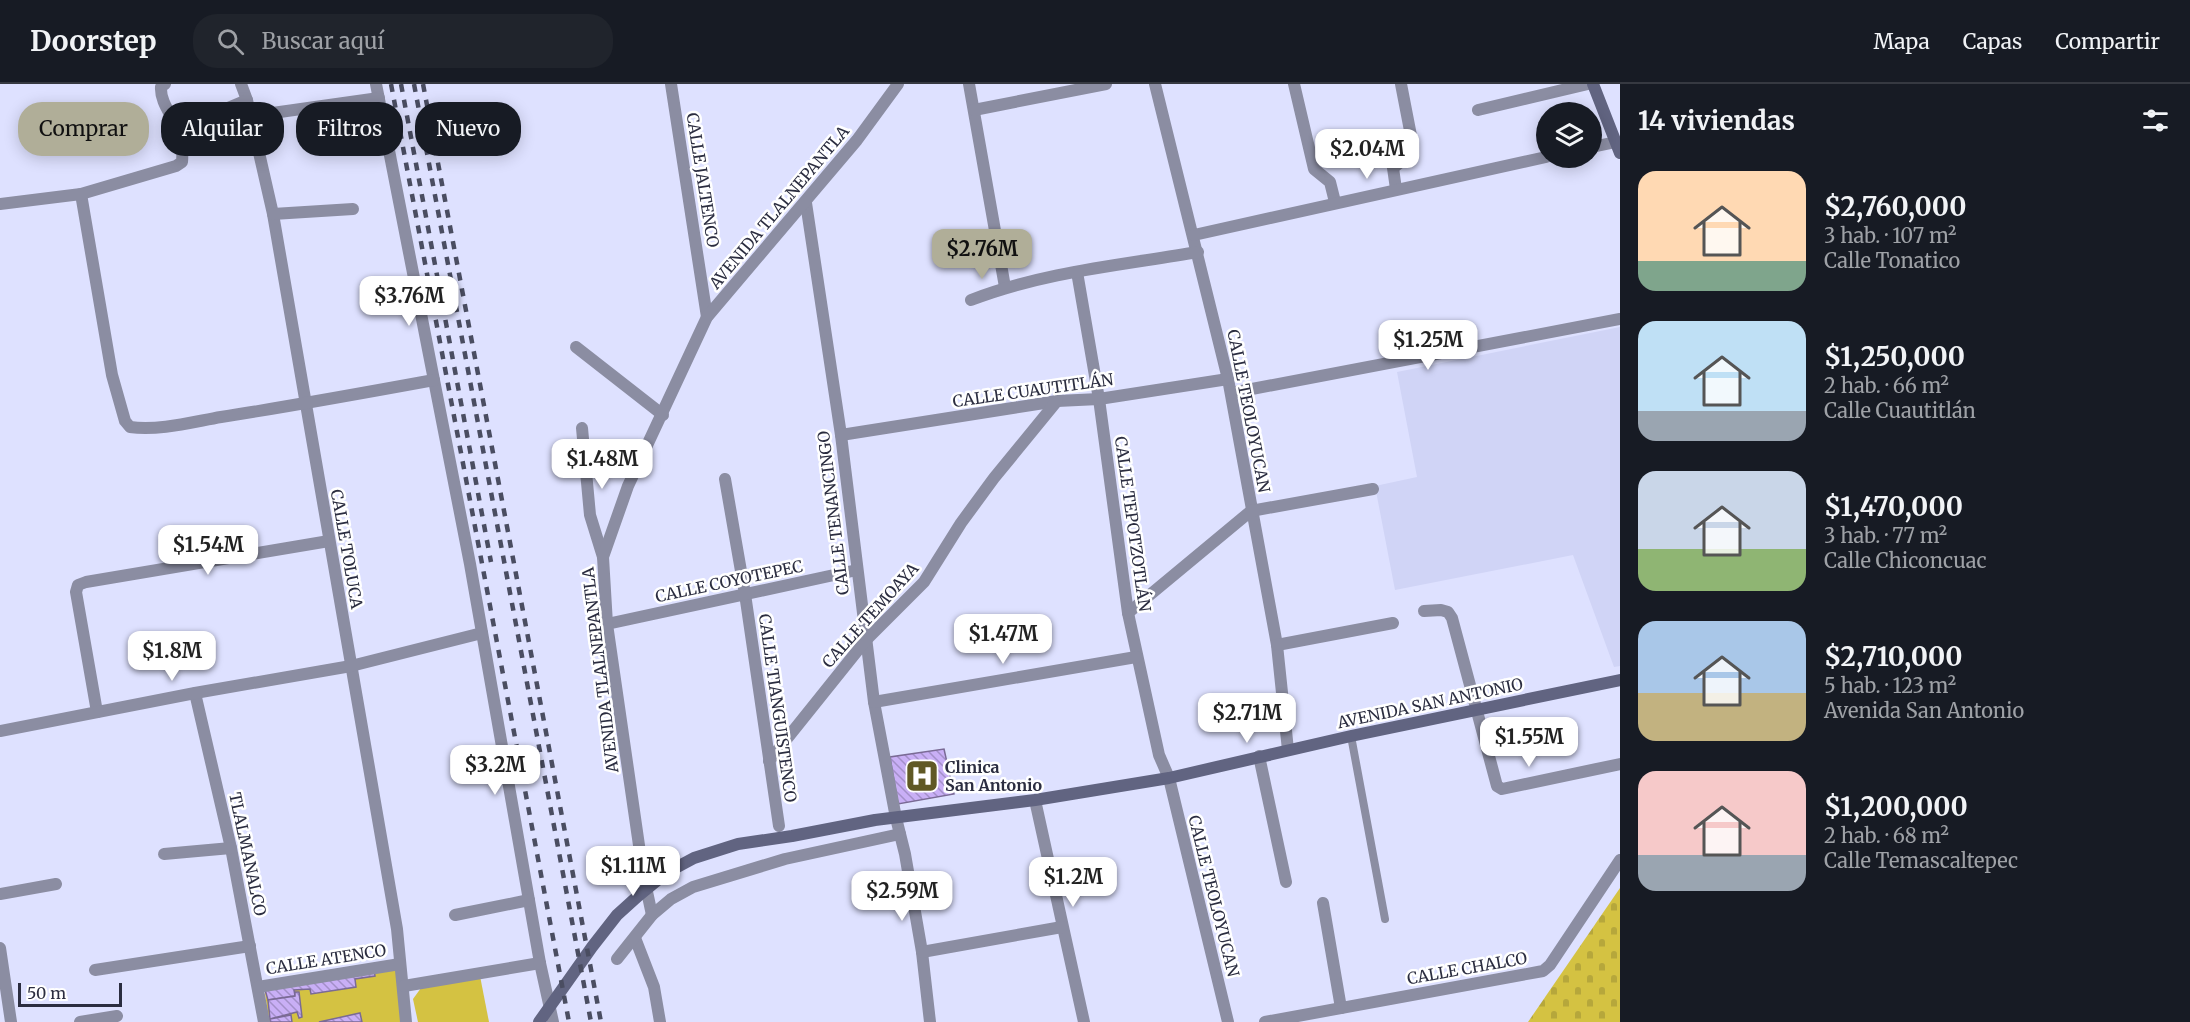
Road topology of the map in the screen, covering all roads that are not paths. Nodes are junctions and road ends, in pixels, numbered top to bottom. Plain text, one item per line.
1 (165, 84) edge
2 (241, 84) edge
3 (376, 84) edge
4 (671, 84) edge
5 (898, 84) edge
6 (969, 84) edge
7 (1106, 84) edge
8 (1155, 84) edge
9 (1294, 84) edge
10 (1401, 84) edge
11 (1588, 84) edge
12 (1593, 84) edge
13 (379, 98) junction
14 (247, 100) joint
15 (164, 102) edge
16 (242, 102) edge
17 (974, 110) junction
18 (1478, 110) dead end
19 (284, 111) edge
20 (1602, 147) edge
21 (1618, 147) edge
22 (183, 156) edge
23 (260, 156) edge
24 (1536, 159) edge
25 (1396, 189) junction
26 (81, 194) junction
27 (1335, 202) junction
28 (806, 203) junction
29 (0, 204) edge
30 (353, 209) dead end
31 (273, 214) junction
32 (1194, 235) junction
33 (1198, 252) junction
34 (1077, 272) junction
35 (1005, 287) junction
36 (971, 300) dead end
37 (707, 317) junction
38 (1620, 319) edge
39 (576, 347) dead end
40 (1228, 379) junction
41 (434, 380) junction
42 (1231, 393) junction
43 (1099, 399) junction
44 (1057, 401) junction
45 (305, 404) junction
46 (663, 416) junction
47 (582, 428) dead end
48 (841, 435) junction
49 (725, 479) dead end
50 (1373, 489) dead end
51 (1251, 511) junction
52 (330, 542) junction
53 (603, 557) junction
54 (857, 570) junction
55 (745, 594) junction
56 (1424, 611) dead end
57 (1128, 613) junction
58 (1393, 623) dead end
59 (608, 624) junction
60 (482, 633) junction
61 (866, 640) junction
62 (1277, 645) junction
63 (1136, 657) junction
64 (351, 666) junction
65 (1620, 680) edge
66 (195, 693) junction
67 (874, 702) junction
68 (1476, 711) junction
69 (97, 712) junction
70 (0, 731) edge
71 (1351, 736) junction
72 (1288, 750) junction
73 (1259, 756) junction
74 (769, 761) junction
75 (1620, 764) edge
76 (1169, 778) junction
77 (1035, 800) junction
78 (896, 818) junction
79 (779, 826) dead end
80 (900, 834) junction
81 (231, 848) junction
82 (164, 854) dead end
83 (1620, 860) edge
84 (1286, 882) dead end
85 (56, 884) dead end
86 (0, 894) edge
87 (529, 900) junction
88 (1323, 903) dead end
89 (455, 915) dead end
90 (652, 915) junction
91 (1385, 919) dead end
92 (1062, 927) junction
93 (635, 938) junction
94 (250, 946) junction
95 (0, 948) edge
96 (922, 952) junction
97 (617, 959) dead end
98 (540, 963) junction
99 (400, 964) junction
100 (95, 970) dead end
101 (404, 986) junction
102 (258, 987) junction
103 (3, 990) edge
104 (1341, 1008) junction
105 (117, 1016) dead end
106 (553, 1020) edge
107 (10, 1022) edge
108 (80, 1022) edge
109 (264, 1022) edge
110 (406, 1022) edge
111 (537, 1022) edge
112 (660, 1022) edge
113 (930, 1022) edge
114 (1084, 1022) edge
115 (1228, 1022) edge
116 (1265, 1022) edge

1 - 15 street
2 - 14 street, CALLE TOLUCA
3 - 13 street
4 - 37 street, CALLE JALTENCO
5 - 28 street, AVENIDA TLALNEPANTLA
6 - 17 street
7 - 17 street
8 - 32 street, CALLE TEOLOYUCAN
9 - 27 street
10 - 25 street
11 - 18 street
12 - 21 main road
13 - 19 street
13 - 41 street
14 - 16 street
17 - 35 street
20 - 21 street
22 - 26 street
23 - 31 street, CALLE TOLUCA
24 - 25 street
25 - 27 street
26 - 29 street
26 - 45 street
27 - 32 street
28 - 37 street, AVENIDA TLALNEPANTLA
28 - 48 street, CALLE TENANCINGO
30 - 31 street
31 - 45 street, CALLE TOLUCA
32 - 33 street, CALLE TEOLOYUCAN
33 - 34 street
33 - 40 street, CALLE TEOLOYUCAN
34 - 35 street
34 - 43 street, CALLE TEPOTZOTLÁN
35 - 36 street
37 - 46 street, AVENIDA TLALNEPANTLA
38 - 42 street
39 - 46 street
40 - 42 street, CALLE TEOLOYUCAN
40 - 43 street, CALLE CUAUTITLÁN
41 - 45 street
41 - 60 street
42 - 51 street, CALLE TEOLOYUCAN
43 - 44 street, CALLE CUAUTITLÁN
43 - 57 street, CALLE TEPOTZOTLÁN
44 - 48 street, CALLE CUAUTITLÁN
44 - 61 street, CALLE TEMOAYA
45 - 52 street, CALLE TOLUCA
46 - 53 street, AVENIDA TLALNEPANTLA
47 - 53 street
48 - 54 street, CALLE TENANCINGO
49 - 55 street, CALLE TIANGUISTENCO
50 - 51 street
51 - 57 street
51 - 62 street, CALLE TEOLOYUCAN
52 - 64 street, CALLE TOLUCA
52 - 69 street
53 - 59 street, AVENIDA TLALNEPANTLA
54 - 55 street, CALLE COYOTEPEC
54 - 61 street, CALLE TENANCINGO
55 - 59 street, CALLE COYOTEPEC
55 - 74 street, CALLE TIANGUISTENCO
56 - 68 street
57 - 63 street, CALLE TEPOTZOTLÁN
58 - 62 street
59 - 90 street, AVENIDA TLALNEPANTLA
60 - 64 street
60 - 87 street
61 - 67 street, CALLE TENANCINGO
61 - 74 street, CALLE TEMOAYA
62 - 72 street, CALLE TEOLOYUCAN
63 - 67 street
63 - 76 street, CALLE TEPOTZOTLÁN
64 - 66 street
64 - 99 street, CALLE TOLUCA
65 - 68 main road, AVENIDA SAN ANTONIO
66 - 69 street
66 - 81 street, TLALMANALCO
67 - 78 street, CALLE TENANCINGO
68 - 71 main road, AVENIDA SAN ANTONIO
68 - 75 street
69 - 70 street
71 - 72 main road, AVENIDA SAN ANTONIO
71 - 91 lane
72 - 73 main road, AVENIDA SAN ANTONIO
73 - 76 main road, AVENIDA SAN ANTONIO
73 - 84 street
74 - 79 street, CALLE TIANGUISTENCO
76 - 77 main road, AVENIDA SAN ANTONIO
76 - 115 street, CALLE TEOLOYUCAN
77 - 78 main road, AVENIDA SAN ANTONIO
77 - 92 street
78 - 80 street, CALLE TENANCINGO
78 - 111 main road, AVENIDA SAN ANTONIO
80 - 90 street
80 - 96 street, CALLE TENANCINGO
81 - 82 street
81 - 94 street, TLALMANALCO
83 - 104 street, CALLE CHALCO
85 - 86 street
87 - 89 street
87 - 98 street
88 - 104 street
90 - 93 street
92 - 96 street
92 - 114 street
93 - 97 street
93 - 112 street
94 - 100 street
94 - 102 street, TLALMANALCO
95 - 103 street
96 - 113 street, CALLE TENANCINGO
98 - 101 street
98 - 106 street
99 - 101 street, CALLE TOLUCA
99 - 102 street, CALLE ATENCO
101 - 110 street, CALLE TOLUCA
102 - 109 street, TLALMANALCO
103 - 107 street
104 - 116 street, CALLE CHALCO
105 - 108 street
106 - 111 street

